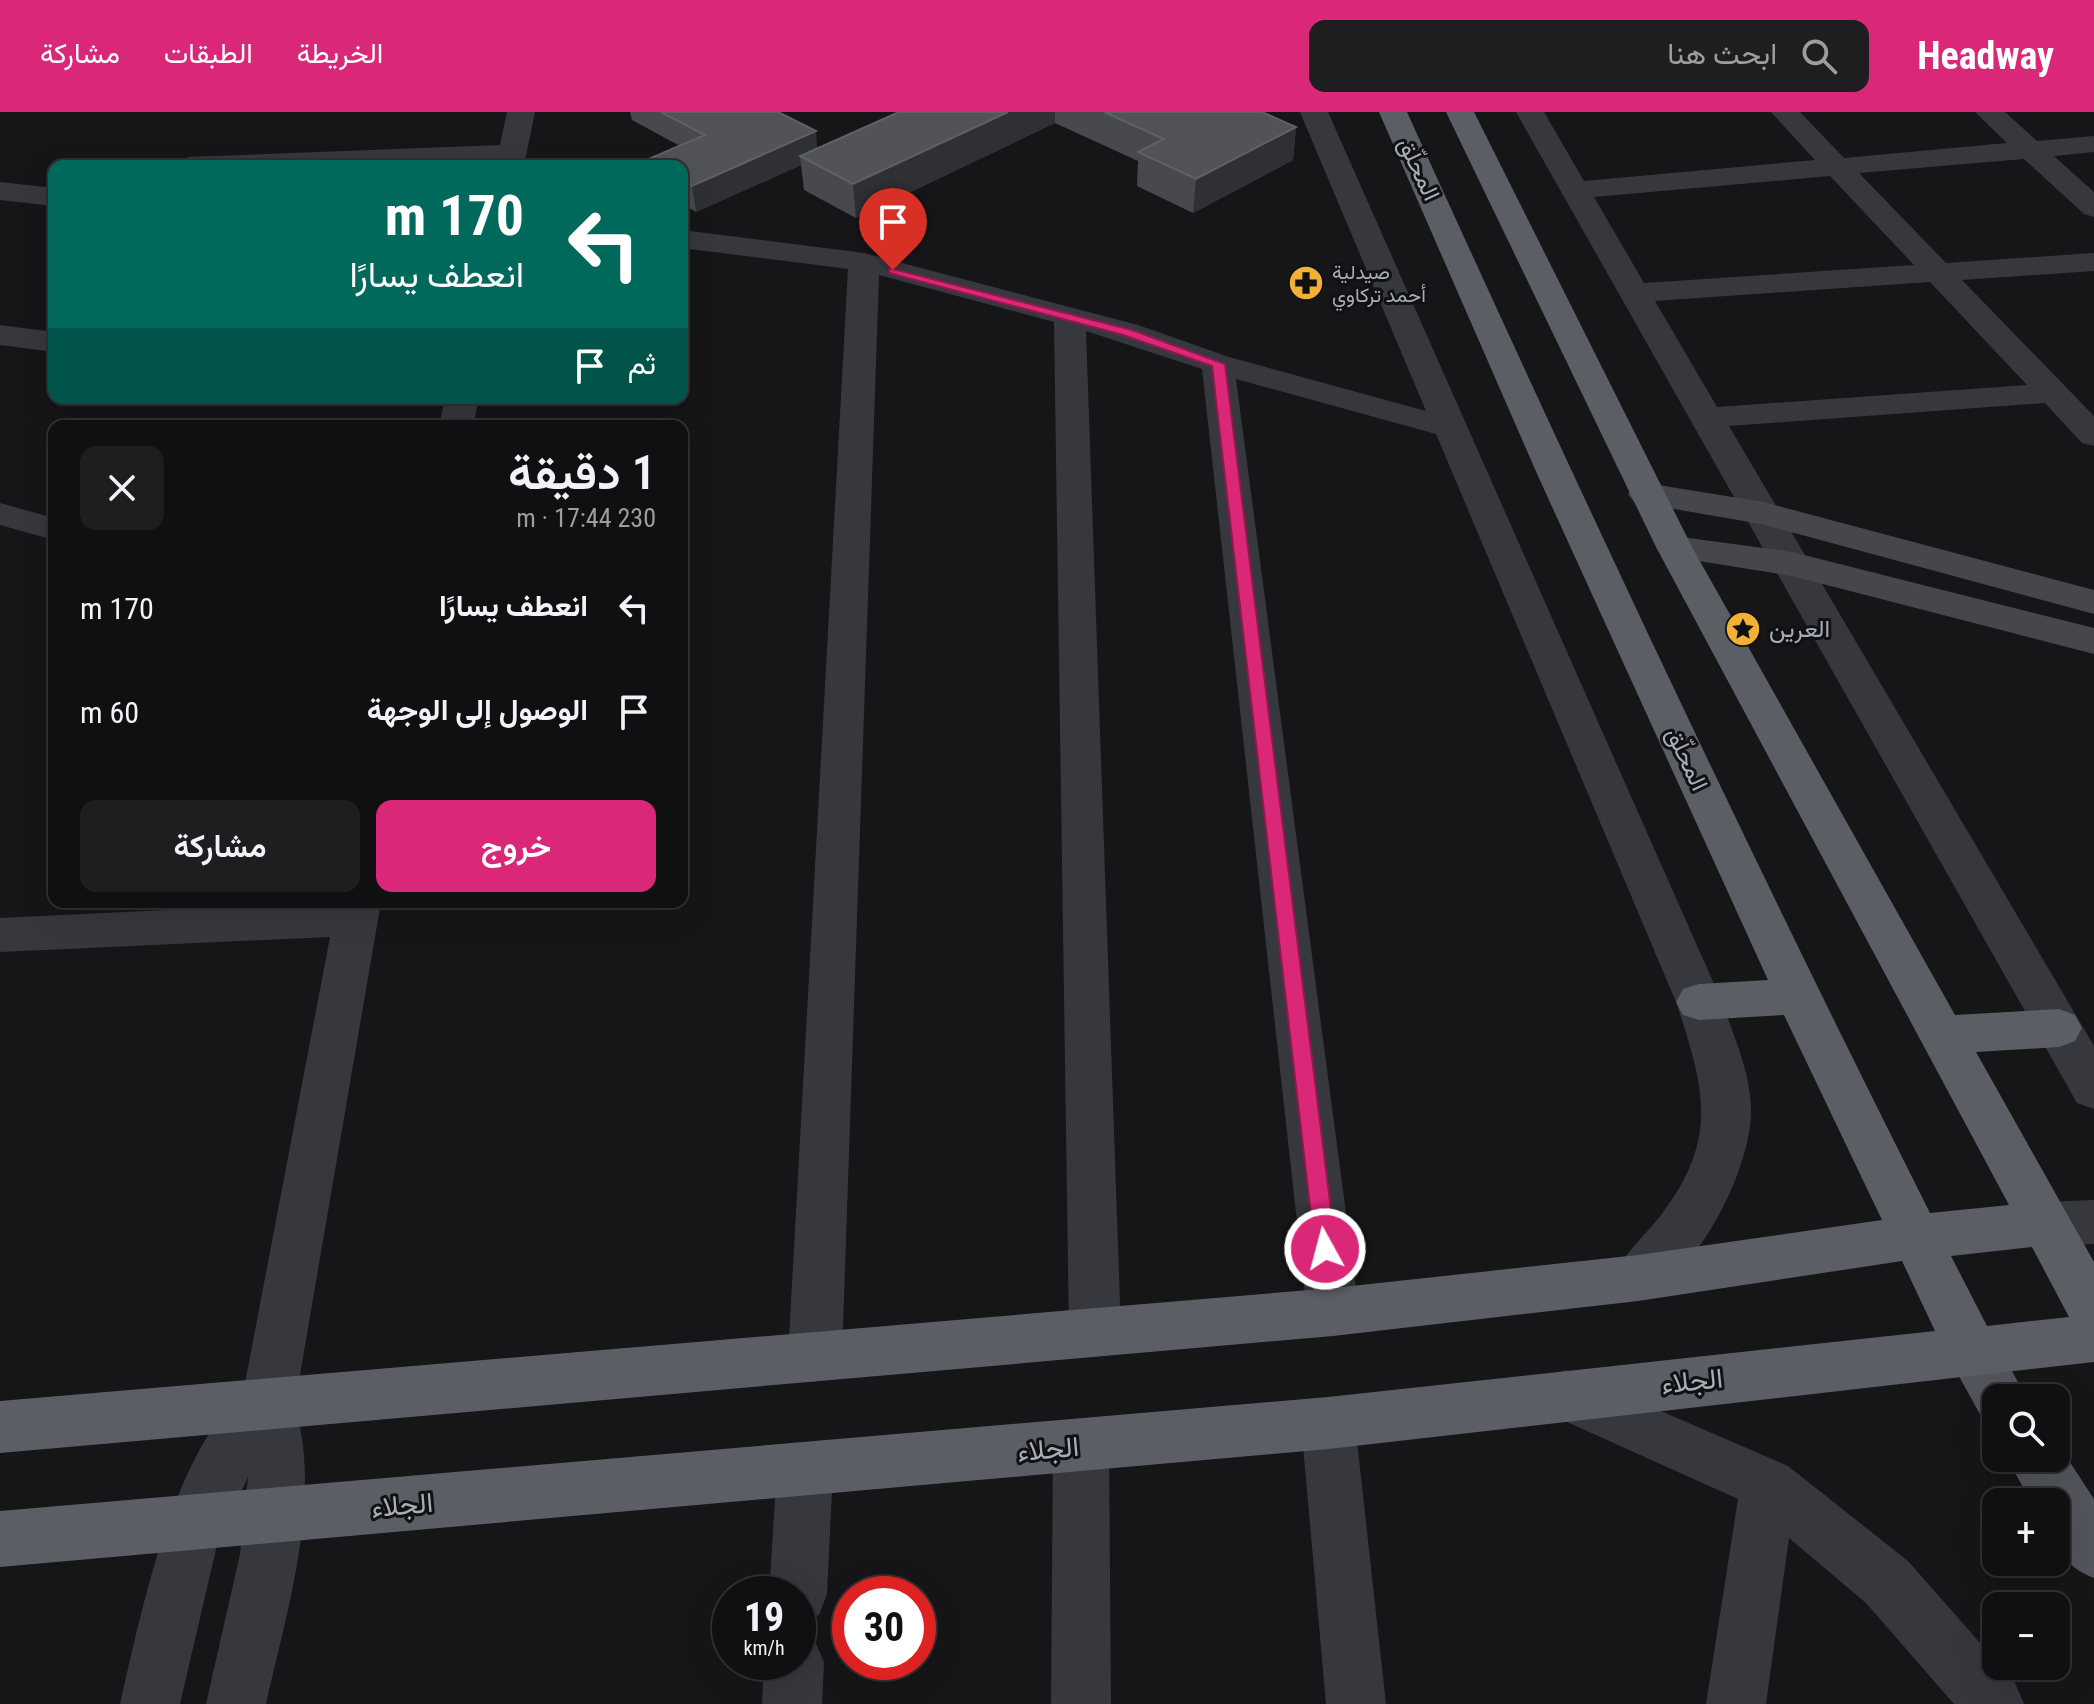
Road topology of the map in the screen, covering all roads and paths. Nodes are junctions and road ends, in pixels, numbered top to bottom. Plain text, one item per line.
1 (521, 112) edge
2 (1314, 112) edge
3 (1393, 112) edge
4 (1460, 112) edge
5 (1530, 112) edge
6 (1785, 112) edge
7 (1989, 112) edge
8 (2094, 144) edge
9 (2033, 150) junction
10 (511, 160) edge
11 (1839, 168) junction
12 (48, 171) edge
13 (0, 174) edge
14 (1575, 190) junction
15 (0, 191) edge
16 (48, 196) edge
17 (2094, 208) edge
18 (688, 240) edge
19 (864, 262) junction
20 (2094, 262) edge
21 (1935, 273) junction
22 (1636, 293) junction
23 (1070, 317) junction
24 (0, 335) edge
25 (48, 341) edge
26 (1218, 364) junction
27 (2052, 393) junction
28 (1706, 418) junction
29 (1452, 428) junction
30 (2094, 436) edge
31 (1646, 494) junction
32 (1763, 513) junction
33 (0, 514) edge
34 (48, 527) edge
35 (1674, 547) junction
36 (1792, 564) junction
37 (2094, 602) edge
38 (2094, 641) edge
39 (357, 911) edge
40 (0, 935) edge
41 (1798, 996) junction
42 (1699, 1002) junction
43 (2059, 1028) junction
44 (1941, 1035) junction
45 (2094, 1089) edge
46 (2069, 1223) edge
47 (1915, 1237) junction
48 (1638, 1278) junction
49 (1333, 1312) junction
50 (2094, 1312) edge
51 (1095, 1332) junction
52 (2094, 1338) edge
53 (1972, 1351) junction
54 (815, 1357) junction
55 (1992, 1384) edge
56 (1566, 1395) junction
57 (268, 1404) junction
58 (1328, 1423) junction
59 (0, 1427) edge
60 (1081, 1446) junction
61 (805, 1469) junction
62 (2044, 1472) edge
63 (1768, 1485) junction
64 (276, 1517) junction
65 (193, 1523) junction
66 (0, 1539) edge
67 (2094, 1550) edge
68 (799, 1576) edge
69 (793, 1680) edge
70 (150, 1704) edge
71 (236, 1704) edge
72 (792, 1704) edge
73 (1081, 1704) edge
74 (1356, 1704) edge
75 (1736, 1704) edge
76 (1994, 1704) edge

1 - 10 street
2 - 29 street
3 - 41 highway, المحلّق
4 - 31 highway
5 - 14 street
6 - 11 street
7 - 9 street
8 - 9 street
9 - 11 street
9 - 17 street
11 - 14 street
11 - 21 street
12 - 13 street
14 - 22 street
15 - 16 street
18 - 19 street
19 - 23 street
19 - 54 street
20 - 21 street
21 - 22 street
21 - 27 street
22 - 28 street
23 - 26 street
23 - 51 street
24 - 25 street
26 - 29 street
26 - 49 street
27 - 28 street
27 - 30 street
28 - 32 street
29 - 42 street
31 - 32 main road
31 - 35 highway
32 - 36 street
32 - 37 main road
33 - 34 street
35 - 36 main road
35 - 44 highway
36 - 38 main road
36 - 43 street
39 - 40 street
39 - 57 street
41 - 42 highway
41 - 47 highway, المحلّق
42 - 48 street
43 - 44 highway
43 - 45 street
44 - 46 highway
46 - 47 highway
46 - 50 highway
47 - 48 highway
47 - 53 highway, المحلّق
48 - 49 highway
49 - 51 highway
51 - 54 highway
52 - 53 highway, الجلاء
53 - 55 main road, المحلّق
53 - 56 highway, الجلاء
54 - 57 highway
56 - 58 highway, الجلاء
56 - 63 street
57 - 59 highway
57 - 64 street
57 - 65 street
58 - 60 highway, الجلاء
58 - 74 street
60 - 61 highway, الجلاء
60 - 73 street
61 - 64 highway, الجلاء
61 - 68 street
62 - 67 main road
63 - 75 street
63 - 76 street
64 - 65 highway, الجلاء
64 - 71 street
65 - 66 highway, الجلاء
65 - 70 street
69 - 72 street

